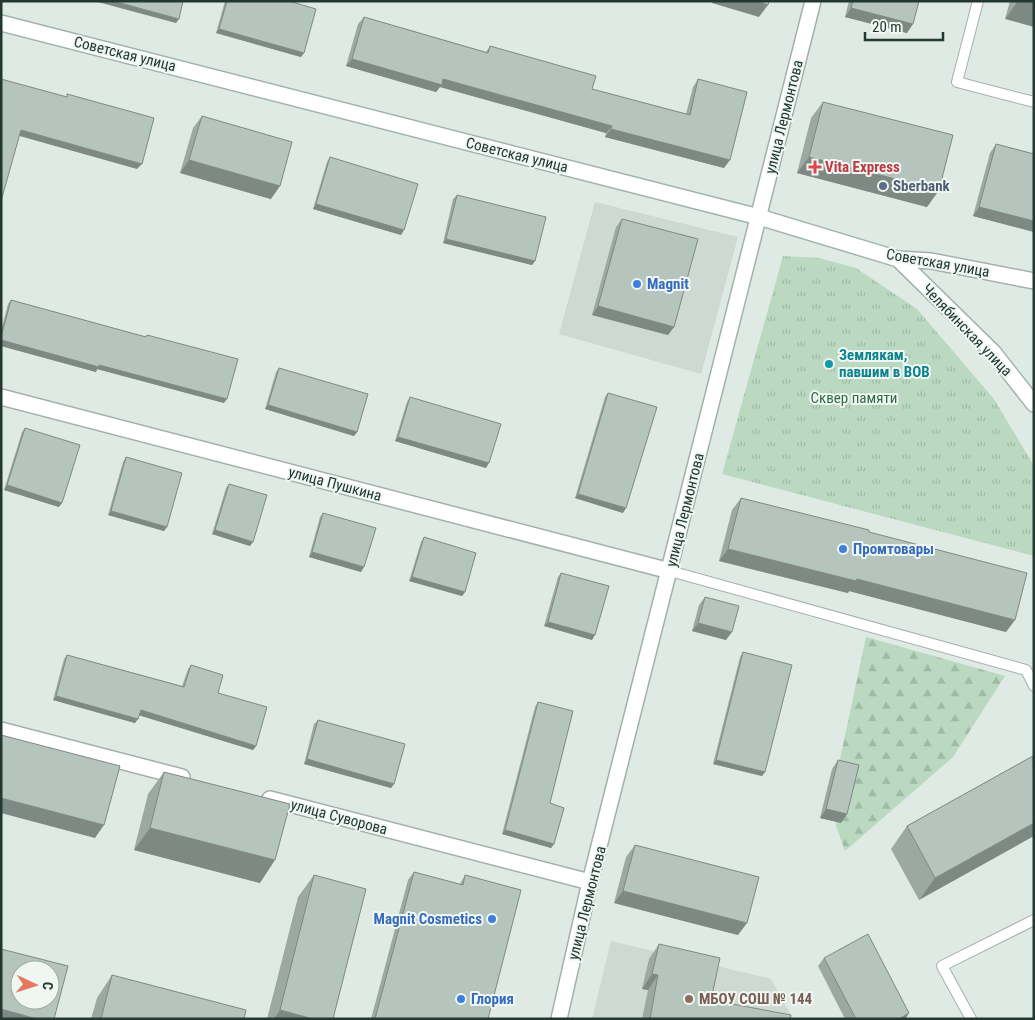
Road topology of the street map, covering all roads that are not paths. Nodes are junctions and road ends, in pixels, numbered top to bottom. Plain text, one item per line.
1 (814, 1) edge
2 (978, 1) edge
3 (1, 23) edge
4 (1034, 102) edge
5 (759, 217) junction
6 (898, 258) junction
7 (1034, 281) edge
8 (1, 396) edge
9 (1034, 404) edge
10 (670, 571) junction
11 (1034, 686) edge
12 (1, 730) edge
13 (200, 781) edge
14 (258, 796) edge
15 (590, 882) junction
16 (1034, 920) edge
17 (560, 1019) edge
18 (971, 1019) edge

1 - 5 street, улица Лермонтова
2 - 4 lane
3 - 5 street, Советская улица
5 - 6 street, Советская улица
5 - 10 street, улица Лермонтова
6 - 7 street, Советская улица
6 - 9 street, Челябинская улица
8 - 10 street, улица Пушкина
10 - 11 lane
10 - 15 street, улица Лермонтова
12 - 13 street
14 - 15 street, улица Суворова
15 - 17 street, улица Лермонтова
16 - 18 lane

